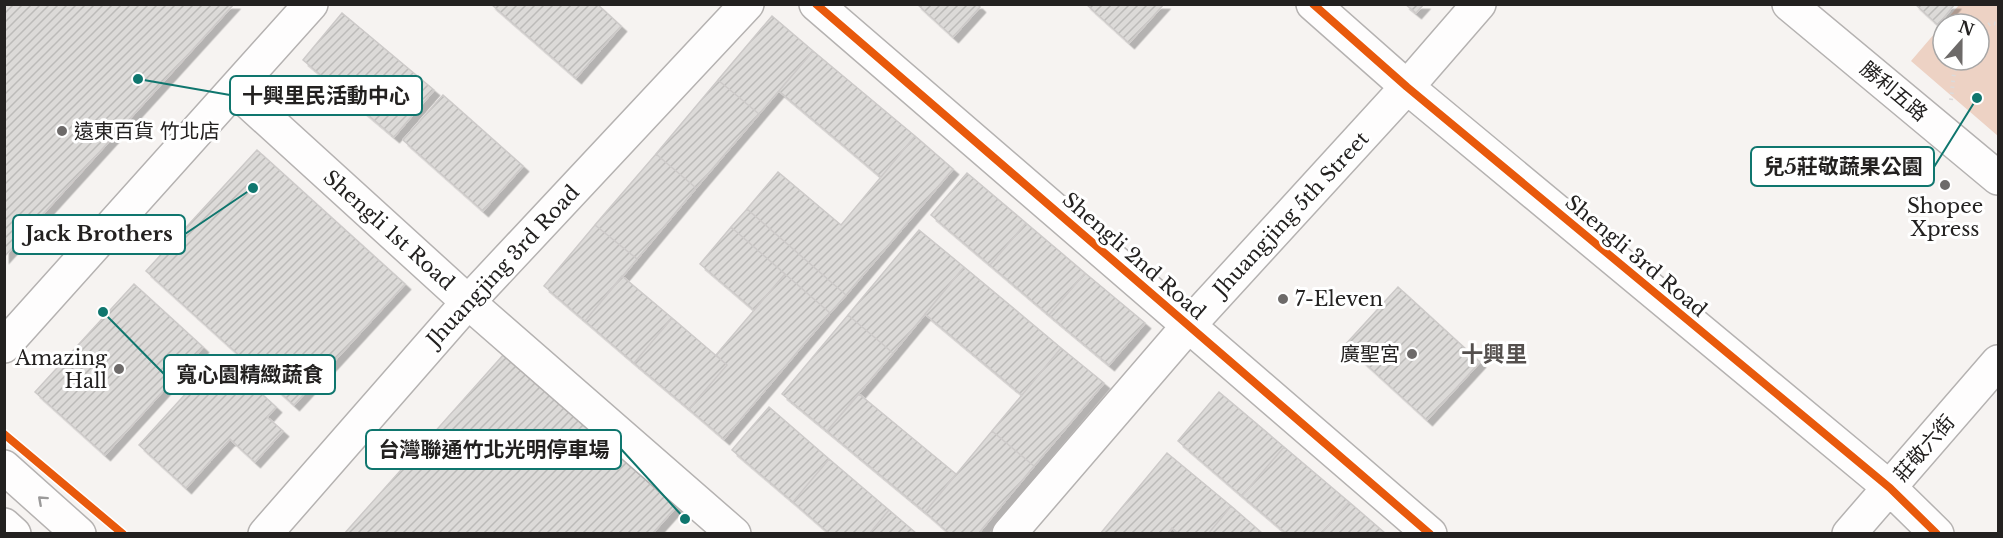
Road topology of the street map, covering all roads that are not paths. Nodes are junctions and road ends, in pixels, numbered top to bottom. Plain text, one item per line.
1 (312, 4) edge
2 (747, 4) edge
3 (816, 4) edge
4 (1313, 4) edge
5 (1479, 4) edge
6 (1789, 4) edge
7 (1407, 87) junction
8 (235, 90) junction
9 (1998, 178) edge
10 (468, 302) junction
11 (1190, 325) junction
12 (4, 346) edge
13 (1998, 362) edge
14 (4, 467) edge
15 (1890, 488) junction
16 (4, 525) edge
17 (14, 534) edge
18 (79, 534) edge
19 (265, 534) edge
20 (734, 534) edge
21 (1009, 534) edge
22 (1430, 534) edge
23 (1849, 534) edge
24 (1938, 534) edge

1 - 8 street
2 - 10 street, Jhuangjing 3rd Road
3 - 11 street, Shengli 2nd Road
4 - 7 street, Shengli 3rd Road
5 - 7 street, Jhuangjing 5th Street
6 - 9 street, 勝利五路
7 - 11 street, Jhuangjing 5th Street
7 - 15 street, Shengli 3rd Road
8 - 10 street, Shengli 1st Road
8 - 12 street
10 - 19 street, Jhuangjing 3rd Road
10 - 20 street, Shengli 1st Road
11 - 21 street, Jhuangjing 5th Street
11 - 22 street, Shengli 2nd Road
13 - 15 street, 莊敬六街
18 -> 14 street
15 - 23 street, 莊敬六街
15 - 24 street, Shengli 3rd Road
16 - 17 street

